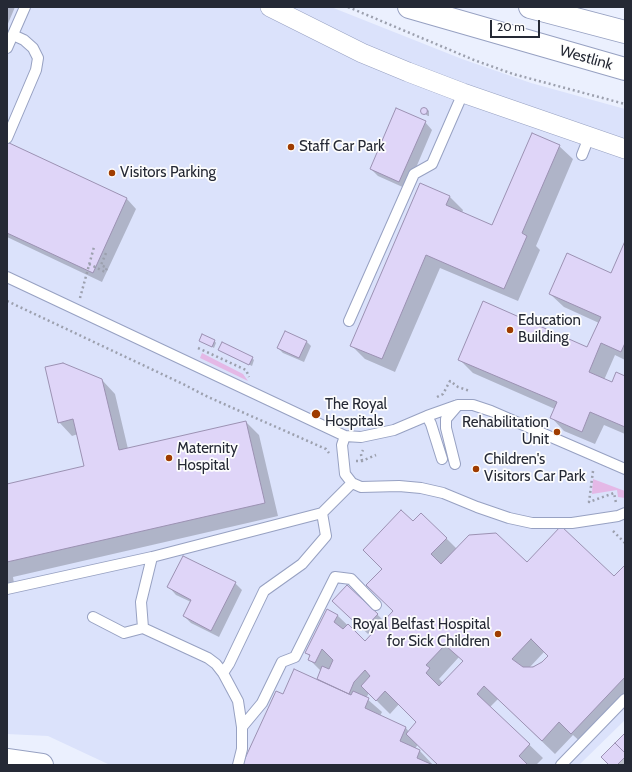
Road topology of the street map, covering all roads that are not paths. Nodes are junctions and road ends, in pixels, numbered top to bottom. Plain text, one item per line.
1 (24, 7) edge
2 (270, 7) edge
3 (409, 7) edge
4 (530, 7) edge
5 (625, 32) edge
6 (13, 35) junction
7 (7, 48) edge
8 (625, 69) edge
9 (463, 93) junction
10 (589, 137) junction
11 (7, 138) edge
12 (625, 149) edge
13 (582, 155) dead end
14 (7, 277) edge
15 (349, 321) dead end
16 (458, 405) junction
17 (427, 416) junction
18 (345, 436) junction
19 (442, 459) dead end
20 (455, 464) dead end
21 (625, 469) edge
22 (352, 483) junction
23 (322, 512) junction
24 (623, 517) edge
25 (152, 557) junction
26 (7, 589) edge
27 (376, 605) dead end
28 (93, 617) dead end
29 (143, 628) junction
30 (223, 673) junction
31 (625, 699) edge
32 (242, 728) junction
33 (7, 760) edge
34 (42, 765) edge
35 (238, 765) edge
36 (561, 765) edge

1 - 6 lane
2 - 9 street
3 - 8 main road, Westlink
4 - 5 main road
6 - 7 lane
6 - 11 lane
9 - 10 street
9 - 15 lane
10 - 12 street
10 - 13 lane
14 - 18 lane
16 - 17 lane
16 - 20 lane
16 - 21 lane
17 - 18 lane
17 - 19 lane
18 - 22 lane
22 - 23 lane
22 - 24 lane
23 - 25 lane
23 - 30 lane
25 - 26 lane
25 - 29 lane
27 - 32 lane
28 - 29 lane
29 - 30 lane
30 - 32 lane
31 - 36 lane
32 - 35 lane
33 - 34 main road

